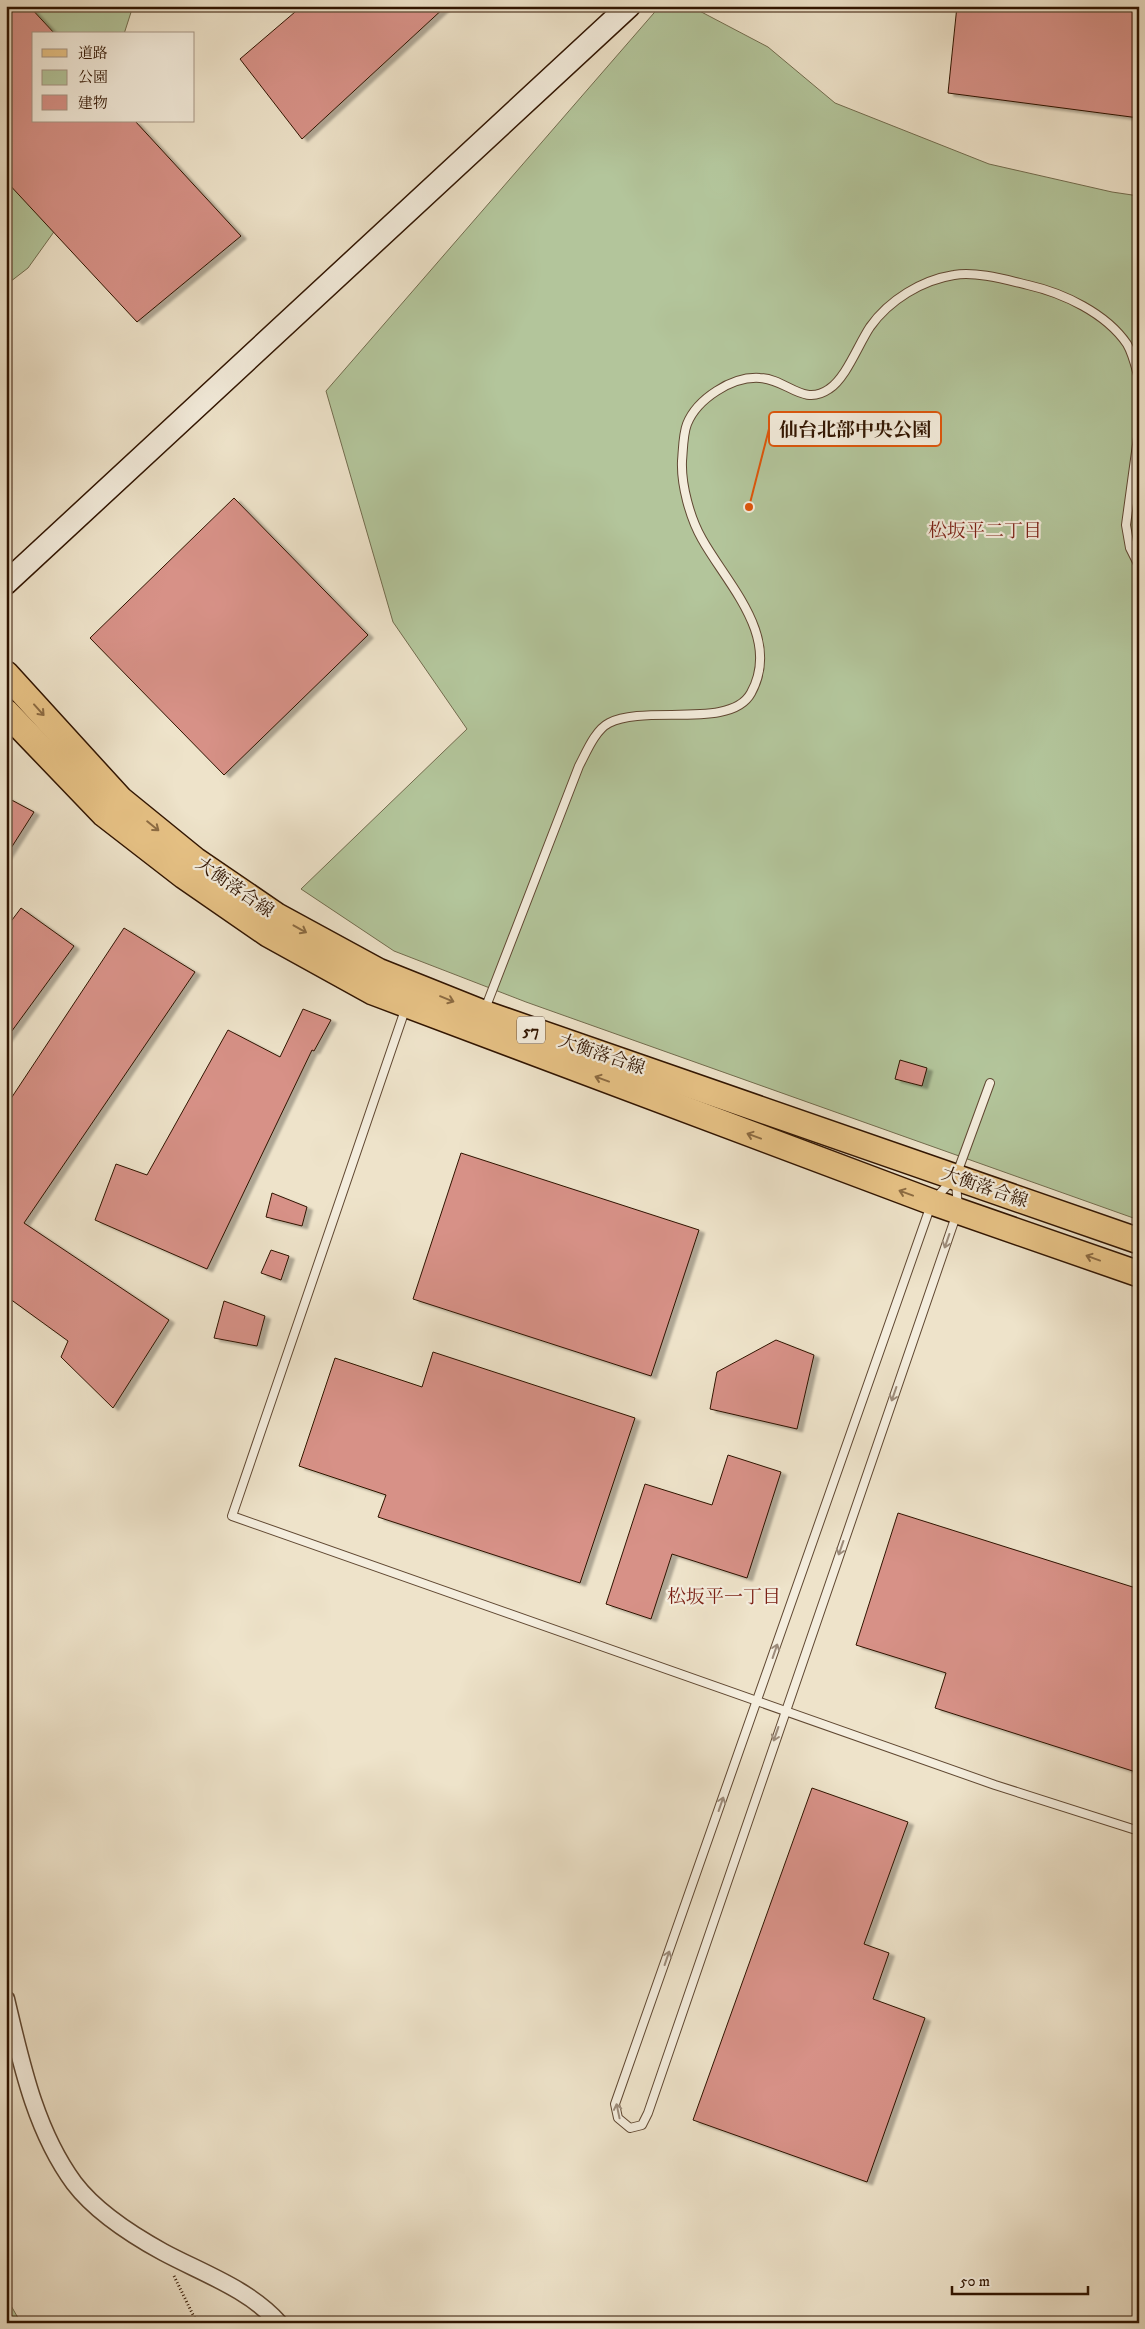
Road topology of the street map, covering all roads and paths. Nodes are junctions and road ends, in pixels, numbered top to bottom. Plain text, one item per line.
1 (629, 6) edge
2 (1139, 380) edge
3 (1139, 430) edge
4 (1139, 566) edge
5 (6, 583) edge
6 (6, 674) edge
7 (6, 712) edge
8 (407, 1006) junction
9 (483, 1013) junction
10 (990, 1083) dead end
11 (956, 1176) junction
12 (932, 1202) junction
13 (958, 1210) junction
14 (1139, 1241) edge
15 (1139, 1274) edge
16 (758, 1701) junction
17 (784, 1710) junction
18 (1139, 1831) edge
19 (6, 1999) edge
20 (162, 2252) junction
21 (197, 2323) edge
22 (279, 2323) edge

1 - 5 street
2 - 9 lane
3 - 4 lane
6 -> 9 main road, 大衡落合線 / 57
7 - 8 main road, 大衡落合線 / 57
12 -> 8 main road, 大衡落合線 / 57
8 - 16 lane
9 - 11 main road, 大衡落合線 / 57
10 - 11 lane
11 - 12 lane
11 - 13 lane
11 - 14 main road, 大衡落合線 / 57
12 - 13 main road, 大衡落合線 / 57
16 -> 12 lane
15 -> 13 main road, 大衡落合線 / 57
13 -> 17 lane
16 - 17 lane
17 -> 16 lane
17 - 18 lane
19 - 20 street
20 - 21 path
20 - 22 street

